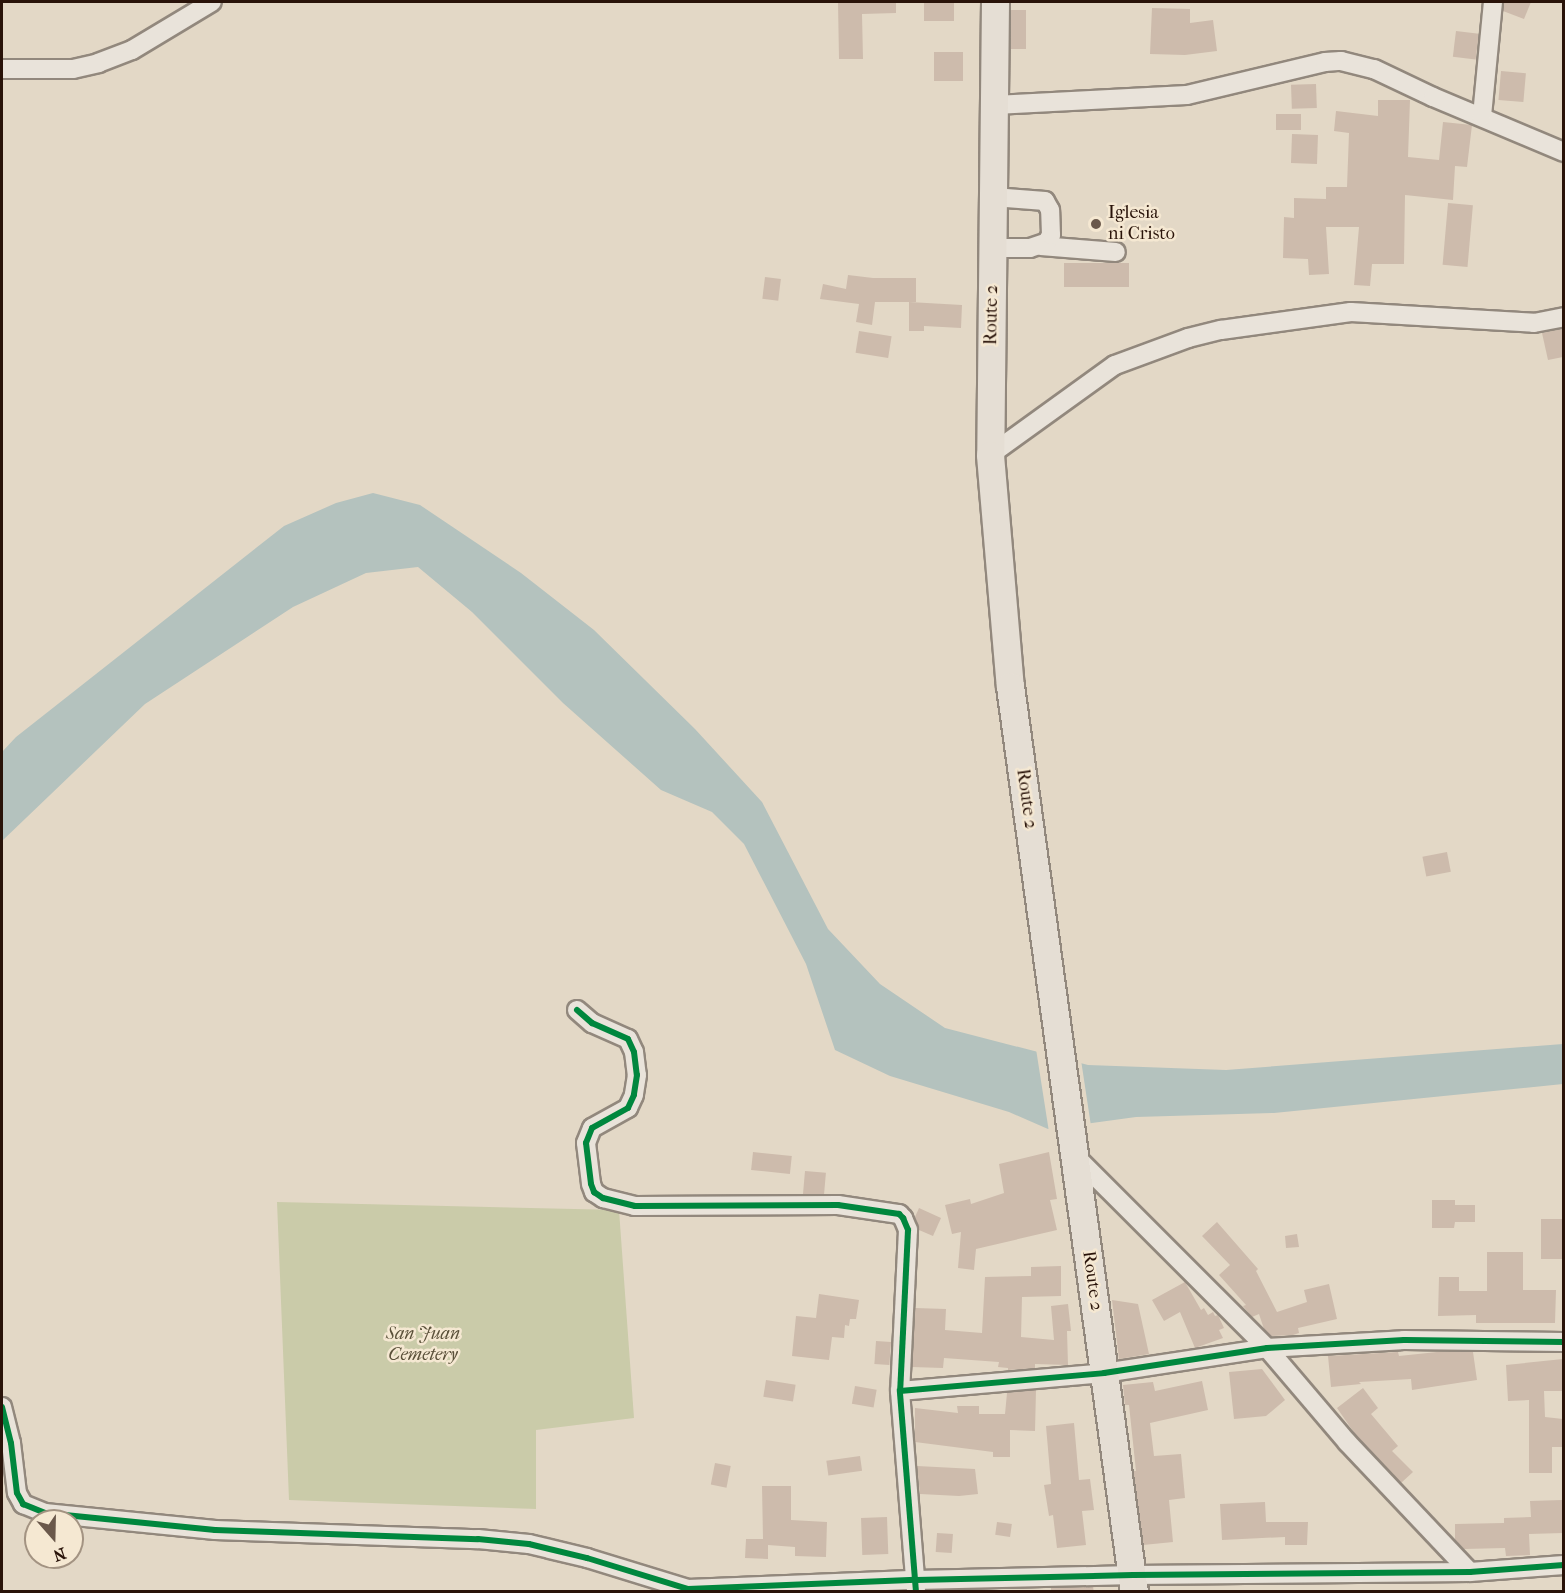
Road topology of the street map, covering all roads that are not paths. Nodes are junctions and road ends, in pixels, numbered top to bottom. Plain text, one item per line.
1 (212, 2) edge
2 (995, 2) edge
3 (1493, 2) edge
4 (2, 69) edge
5 (995, 105) junction
6 (1482, 116) junction
7 (1563, 152) edge
8 (993, 197) junction
9 (1041, 246) junction
10 (993, 248) junction
11 (1116, 252) dead end
12 (1563, 317) edge
13 (990, 455) junction
14 (577, 1010) dead end
15 (1073, 1145) junction
16 (1563, 1342) edge
17 (1267, 1348) junction
18 (1104, 1373) junction
19 (900, 1391) junction
20 (2, 1407) edge
21 (2, 1492) edge
22 (19, 1499) junction
23 (1563, 1565) edge
24 (1470, 1572) junction
25 (1133, 1583) edge
26 (916, 1586) edge
27 (688, 1590) edge

1 - 4 street
2 - 5 highway, Route 2
3 - 6 street
5 - 6 street
5 - 8 highway, Route 2
6 - 7 street
8 - 9 street
8 - 10 highway, Route 2
9 - 10 street
9 - 11 street
10 - 13 highway, Route 2
12 - 13 street
13 - 15 highway, Route 2
14 - 19 street
15 - 17 street
15 - 18 highway, Route 2
16 - 17 street
17 - 18 street
17 - 24 street
18 - 19 street
18 - 25 highway, Route 2
19 - 26 street
20 - 22 street
21 - 22 street
22 - 27 street
23 - 24 street
24 - 25 street
25 - 26 street
26 - 27 street

